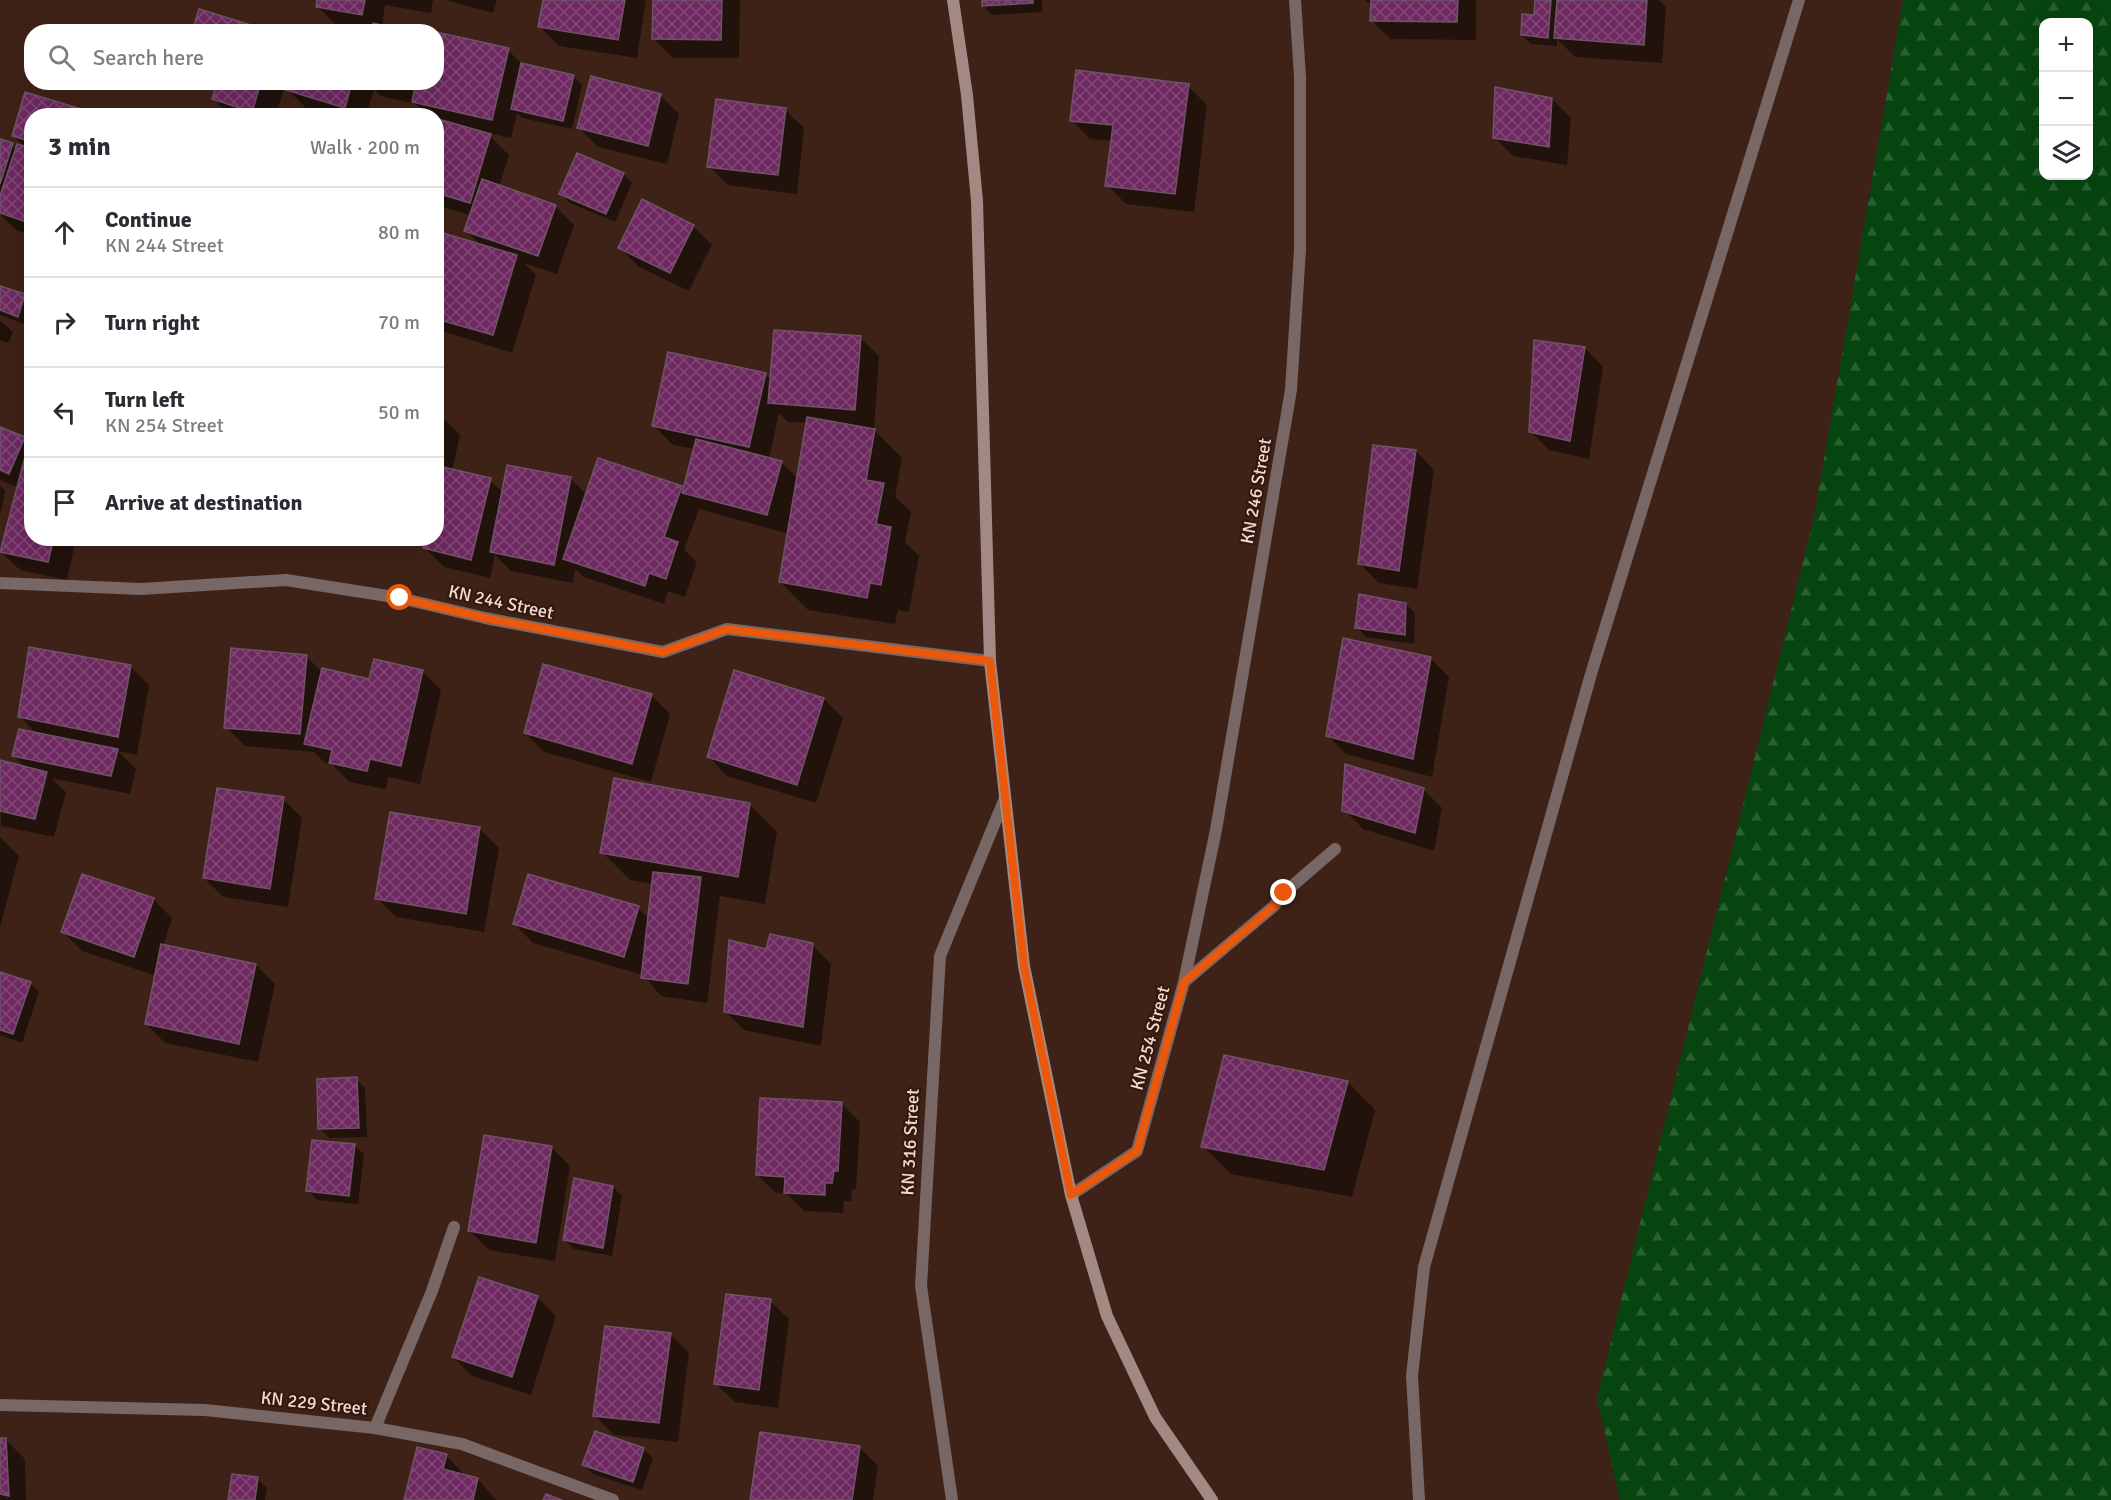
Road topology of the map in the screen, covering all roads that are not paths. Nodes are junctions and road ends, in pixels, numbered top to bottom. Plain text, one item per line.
1 (952, 0) edge
2 (1295, 0) edge
3 (1799, 0) edge
4 (0, 583) edge
5 (990, 661) junction
6 (1005, 798) junction
7 (1335, 849) dead end
8 (1184, 982) junction
9 (1071, 1195) junction
10 (453, 1227) dead end
11 (0, 1405) edge
12 (375, 1428) junction
13 (613, 1500) edge
14 (952, 1500) edge
15 (1212, 1500) edge
16 (1419, 1500) edge

1 - 5 main road
2 - 8 street, KN 246 Street
3 - 16 street
4 - 5 street, KN 244 Street
5 - 6 main road
6 - 9 main road
6 - 14 street, KN 316 Street
7 - 8 street, KN 254 Street
8 - 9 street, KN 254 Street
9 - 15 main road
10 - 12 street
11 - 12 street, KN 229 Street
12 - 13 street, KN 229 Street

